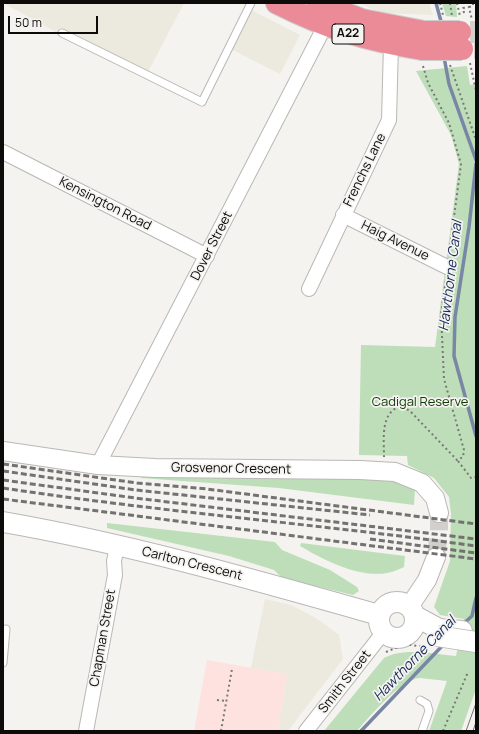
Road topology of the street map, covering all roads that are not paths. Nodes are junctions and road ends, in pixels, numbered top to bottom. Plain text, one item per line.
1 (252, 3) edge
2 (277, 3) edge
3 (318, 3) edge
4 (325, 26) junction
5 (62, 33) dead end
6 (462, 39) tunnel mouth
7 (424, 40) junction
8 (391, 44) junction
9 (3, 152) edge
10 (343, 215) junction
11 (207, 256) junction
12 (447, 267) dead end
13 (309, 289) dead end
14 (3, 451) edge
15 (98, 465) junction
16 (439, 513) tunnel mouth
17 (3, 522) edge
18 (117, 546) junction
19 (436, 557) tunnel mouth
20 (412, 611) junction
21 (6, 629) dead end
22 (385, 632) junction
23 (476, 633) edge
24 (409, 634) junction
25 (435, 637) junction
26 (476, 642) edge
27 (3, 663) edge
28 (420, 700) dead end
29 (86, 731) edge
30 (306, 731) edge
31 (422, 731) edge

1 - 5 lane
2 - 4 highway, A22
3 - 7 highway, A22
4 - 8 highway, A22
4 - 11 street, Dover Street
6 - 7 highway, A22, bridge
7 - 8 highway, A22
8 - 10 street, Frenchs Lane
9 - 11 street, Kensington Road
10 - 12 street, Haig Avenue
10 - 13 street, Frenchs Lane
11 - 15 street, Dover Street
14 - 15 street, Grosvenor Crescent
15 - 16 street, Grosvenor Crescent
17 - 18 main road, Carlton Crescent
18 - 22 main road, Carlton Crescent
18 - 29 street, Chapman Street
19 - 20 street
20 - 22 main road
20 - 24 main road
20 - 25 main road
21 - 27 lane
22 - 24 main road, Carlton Crescent
22 - 30 street, Smith Street
23 - 25 main road
24 - 25 main road, Carlton Crescent
25 - 26 main road, bridge
28 - 31 lane

